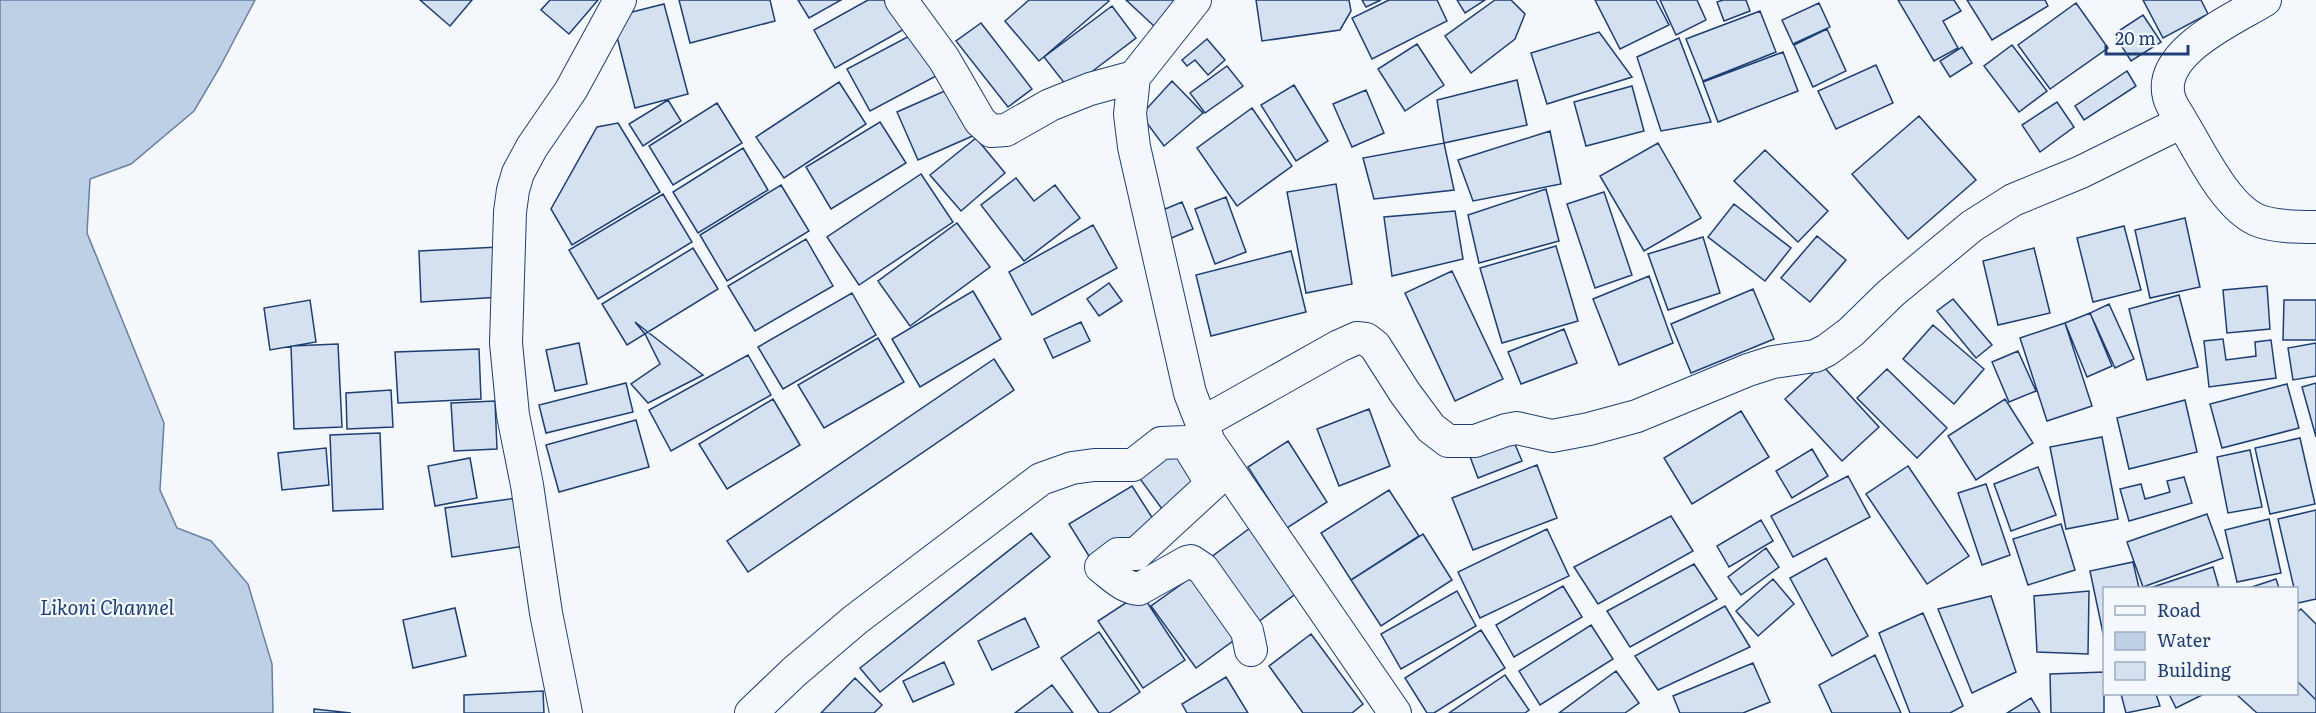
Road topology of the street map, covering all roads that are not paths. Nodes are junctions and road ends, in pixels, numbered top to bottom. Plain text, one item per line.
1 (620, 0) edge
2 (901, 0) edge
3 (1195, 0) edge
4 (2265, 0) edge
5 (1134, 77) junction
6 (2182, 122) junction
7 (2316, 227) edge
8 (1202, 423) junction
9 (1217, 471) junction
10 (1251, 650) dead end
11 (566, 713) edge
12 (751, 713) edge
13 (1395, 713) edge

1 - 11 street
2 - 5 street
3 - 5 street
4 - 6 street
5 - 8 street
6 - 7 street
6 - 8 street
8 - 9 street
9 - 10 street
9 - 12 street
9 - 13 street

